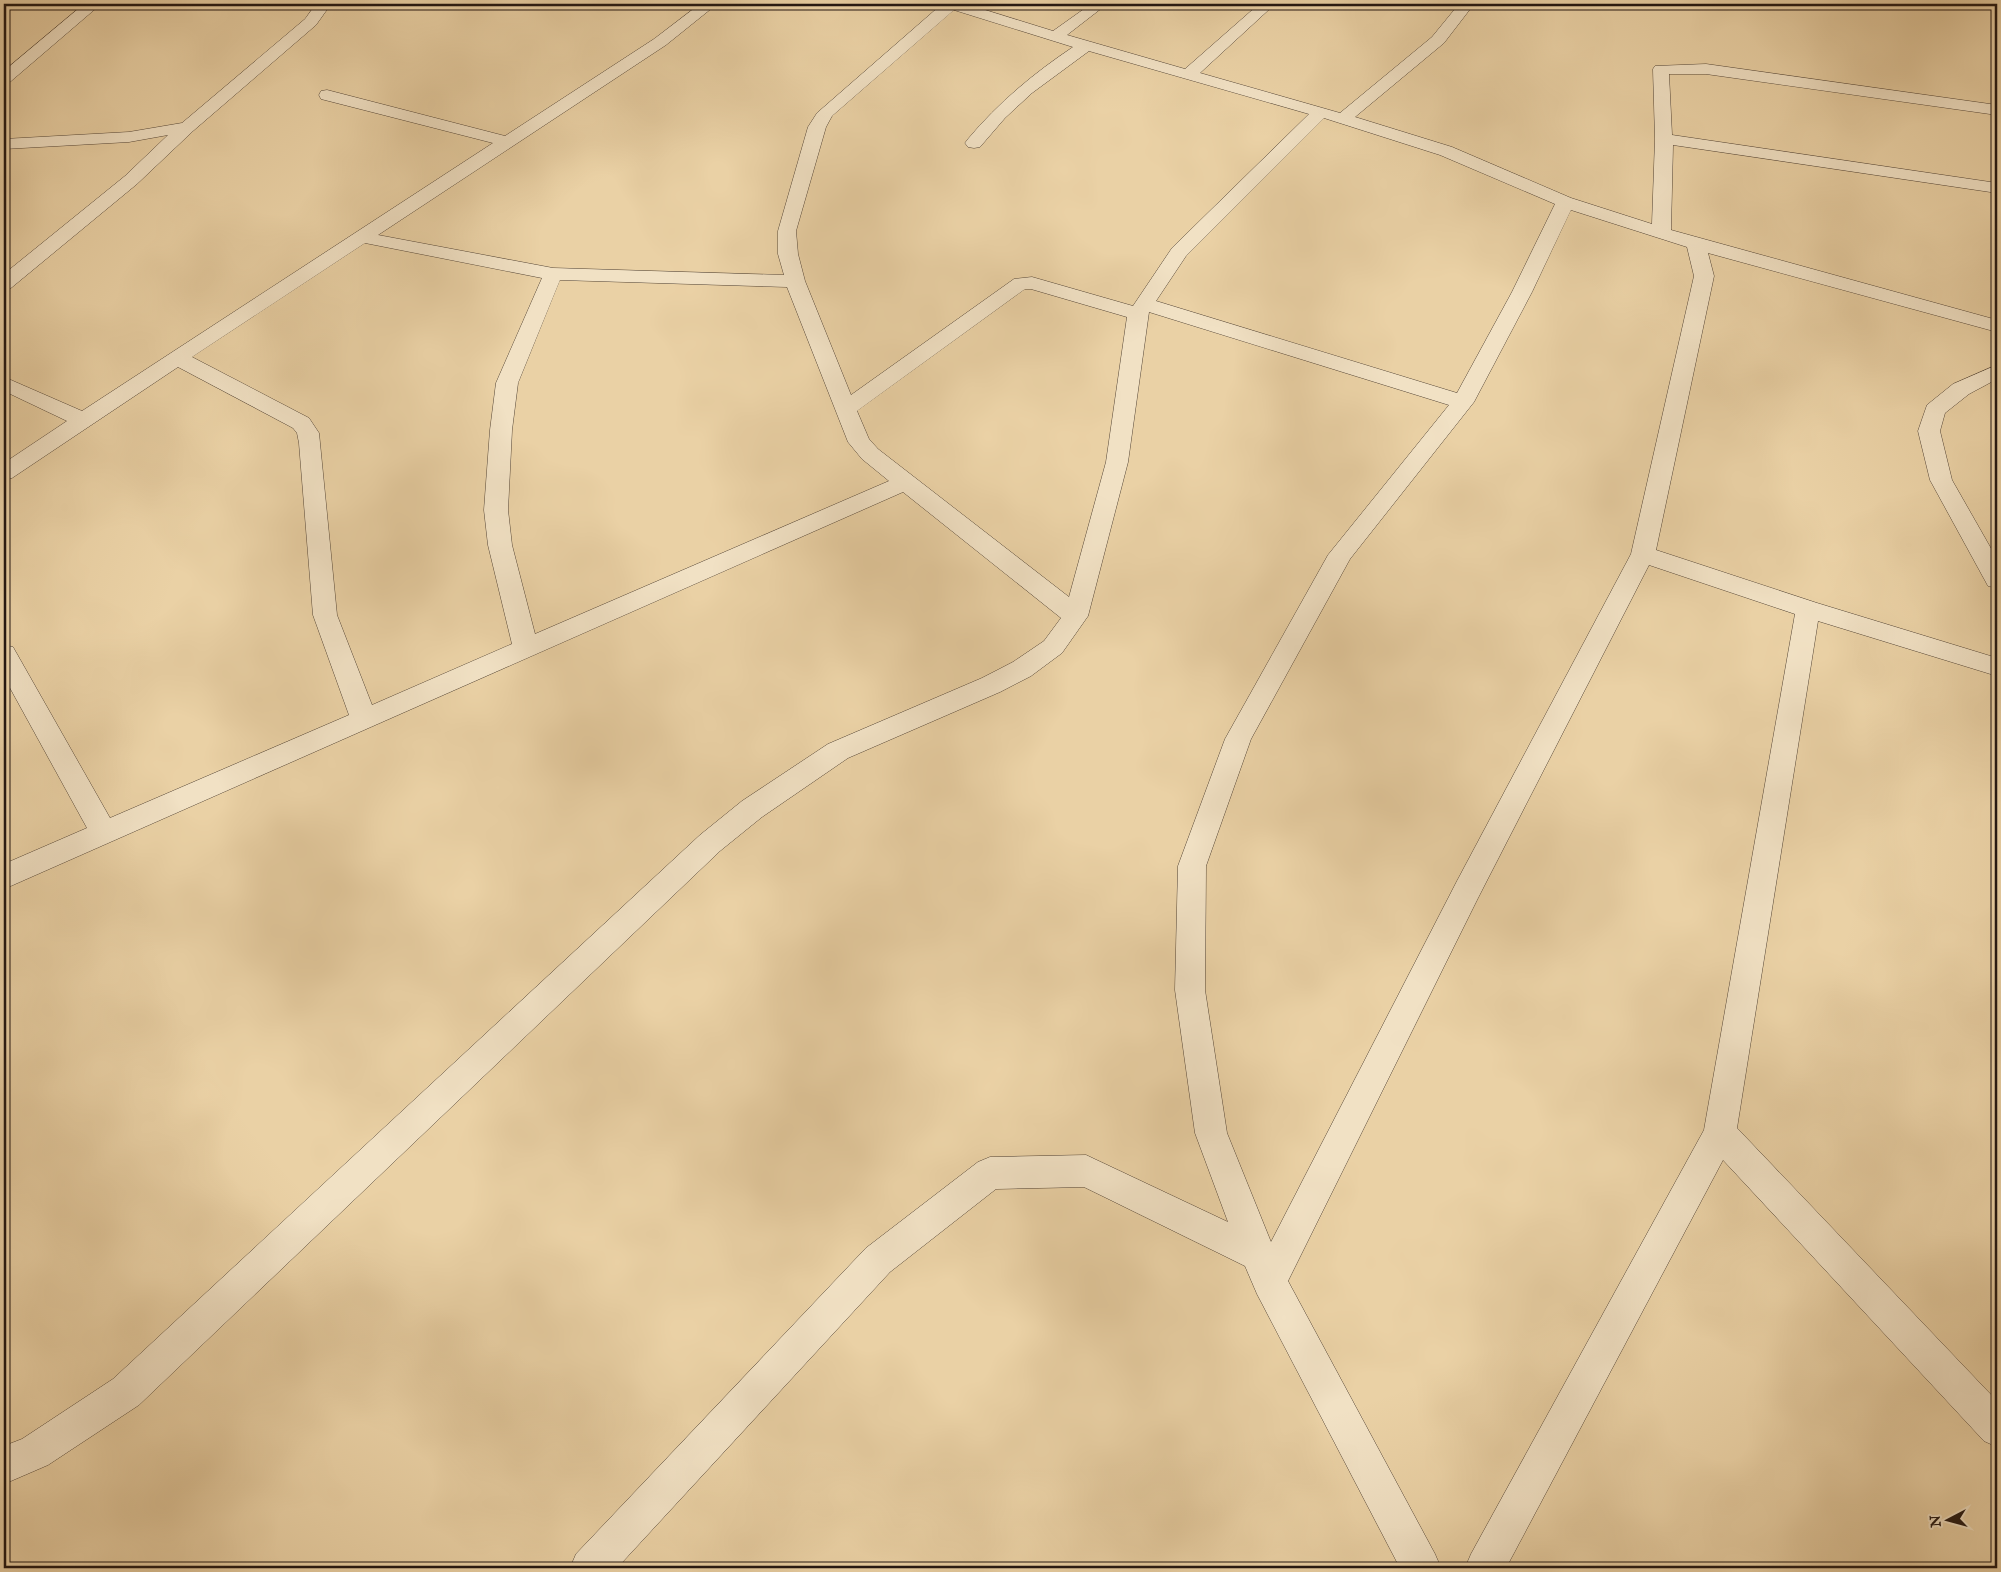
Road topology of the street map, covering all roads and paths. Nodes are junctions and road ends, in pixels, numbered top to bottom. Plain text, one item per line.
1 (93, 4) edge
2 (323, 4) edge
3 (709, 4) edge
4 (951, 4) edge
5 (1100, 4) edge
6 (1268, 4) edge
7 (1467, 4) edge
8 (1055, 37) junction
9 (1086, 46) junction
10 (1188, 74) junction
11 (4, 79) edge
12 (327, 94) dead end
13 (1997, 110) edge
14 (1332, 116) junction
15 (187, 127) junction
16 (1664, 138) junction
17 (508, 142) junction
18 (974, 143) dead end
19 (4, 144) edge
20 (1997, 188) edge
21 (1565, 202) junction
22 (1661, 234) junction
23 (362, 238) junction
24 (1696, 244) junction
25 (552, 274) junction
26 (795, 281) junction
27 (4, 284) edge
28 (1141, 309) junction
29 (1997, 326) edge
30 (177, 358) junction
31 (1997, 371) edge
32 (4, 383) edge
33 (1463, 402) junction
34 (846, 409) junction
35 (83, 420) junction
36 (4, 473) edge
37 (906, 482) junction
38 (1642, 554) junction
39 (1997, 580) edge
40 (1808, 610) junction
41 (1076, 616) junction
42 (526, 649) junction
43 (4, 654) edge
44 (1997, 667) edge
45 (364, 720) junction
46 (104, 833) junction
47 (4, 877) edge
48 (1720, 1133) junction
49 (1264, 1268) junction
50 (1997, 1428) edge
51 (4, 1465) edge
52 (590, 1568) edge
53 (1421, 1568) edge
54 (1485, 1568) edge

1 - 11 street
2 - 15 street
3 - 17 street
4 - 8 street
4 - 26 street
5 - 8 street
6 - 10 street
7 - 14 street
8 - 9 street
9 - 10 street
9 - 18 street
10 - 14 street
12 - 17 street
13 - 16 street
14 - 21 street
14 - 28 street
15 - 19 street
15 - 27 street
16 - 20 street
16 - 22 street
17 - 23 street
21 - 22 street
21 - 33 street
22 - 24 street
23 - 25 street
23 - 30 street
24 - 29 street
24 - 38 street
25 - 26 street
25 - 42 street
26 - 34 street
28 - 33 street
28 - 34 street
28 - 41 street
30 - 35 street
30 - 45 street
31 - 39 street
32 - 35 street
33 - 49 street
34 - 37 street
35 - 36 street
37 - 41 street
37 - 42 street
38 - 40 street
38 - 49 street
40 - 44 street
40 - 48 street
41 - 51 street
42 - 45 street
43 - 46 street
45 - 46 street
46 - 47 street
48 - 50 street
48 - 54 street
49 - 52 street
49 - 53 street

